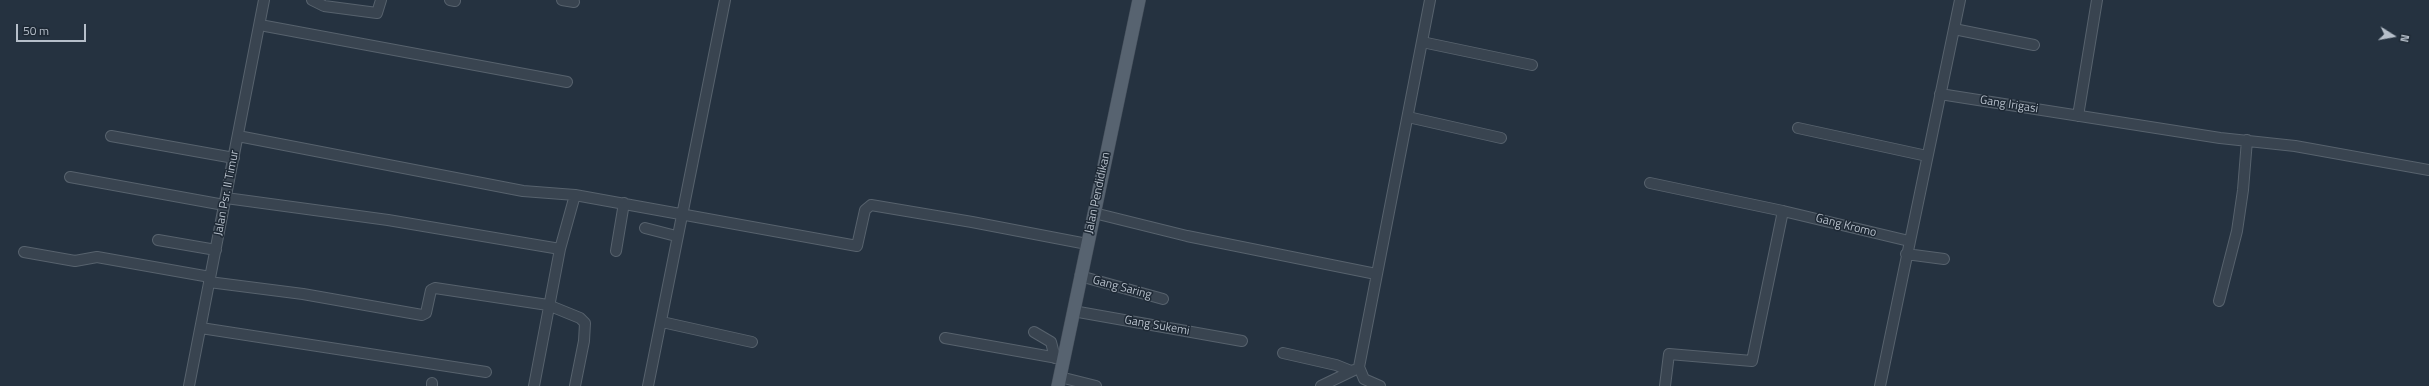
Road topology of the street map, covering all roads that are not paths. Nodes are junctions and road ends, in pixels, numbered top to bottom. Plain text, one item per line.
1 (264, 0) edge
2 (312, 0) edge
3 (381, 0) edge
4 (562, 0) edge
5 (725, 0) edge
6 (1139, 0) edge
7 (1430, 0) edge
8 (1960, 0) edge
9 (2097, 0) edge
10 (574, 2) dead end
11 (260, 25) junction
12 (1954, 30) junction
13 (1422, 42) junction
14 (2034, 45) dead end
15 (1532, 65) dead end
16 (567, 82) dead end
17 (1940, 94) junction
18 (2078, 116) junction
19 (1408, 117) junction
20 (1798, 128) dead end
21 (111, 136) dead end
22 (238, 136) junction
23 (1501, 138) dead end
24 (2247, 140) junction
25 (1927, 156) junction
26 (234, 158) junction
27 (2429, 170) edge
28 (70, 177) dead end
29 (1650, 183) dead end
30 (575, 195) junction
31 (225, 201) junction
32 (624, 203) junction
33 (1783, 211) junction
34 (681, 212) junction
35 (1094, 213) junction
36 (645, 228) dead end
37 (676, 236) junction
38 (158, 240) dead end
39 (1909, 242) junction
40 (1087, 244) junction
41 (560, 249) junction
42 (216, 250) junction
43 (616, 251) dead end
44 (24, 252) dead end
45 (1906, 254) junction
46 (1944, 259) dead end
47 (1376, 274) junction
48 (1080, 276) junction
49 (210, 280) junction
50 (1164, 299) dead end
51 (2219, 301) dead end
52 (548, 305) junction
53 (1073, 311) junction
54 (662, 322) junction
55 (201, 328) junction
56 (1034, 332) dead end
57 (945, 338) dead end
58 (1242, 341) dead end
59 (752, 342) dead end
60 (1283, 353) dead end
61 (1061, 354) junction
62 (486, 372) dead end
63 (1359, 372) junction
64 (1059, 382) edge
65 (189, 386) edge
66 (534, 386) edge
67 (575, 386) edge
68 (648, 386) edge
69 (1096, 386) edge
70 (1321, 386) edge
71 (1380, 386) edge
72 (1665, 386) edge
73 (1880, 386) edge

1 - 11 street, Jalan Psr. II Timur
2 - 3 street
4 - 10 street
5 - 34 street
6 - 35 main road, Jalan Pendidikan
7 - 13 street
8 - 12 street
9 - 18 street
11 - 16 street
11 - 22 street, Jalan Psr. II Timur
12 - 14 street
12 - 17 street
13 - 15 street
13 - 19 street
17 - 18 street, Gang Irigasi
17 - 25 street
18 - 24 street, Gang Irigasi
19 - 23 street
19 - 47 street
20 - 25 street
21 - 26 street
22 - 26 street, Jalan Psr. II Timur
22 - 30 street
24 - 27 street, Gang Irigasi
24 - 51 street
25 - 39 street
26 - 31 street, Jalan Psr. II Timur
28 - 31 street
29 - 33 street, Gang Kromo
30 - 32 street
30 - 41 street
31 - 41 street
31 - 42 street, Jalan Psr. II Timur
32 - 34 street
32 - 43 street
33 - 39 street, Gang Kromo
33 - 72 street
34 - 37 street
34 - 40 street
35 - 40 main road, Jalan Pendidikan
35 - 47 street
36 - 37 street
37 - 54 street
38 - 42 street
39 - 45 street
40 - 48 main road, Jalan Pendidikan
41 - 52 street
42 - 49 street, Jalan Psr. II Timur
44 - 49 street
45 - 46 street
45 - 73 street
47 - 63 street
48 - 50 street, Gang Saring
48 - 53 main road, Jalan Pendidikan
49 - 52 street
49 - 55 street, Jalan Psr. II Timur
52 - 66 street
52 - 67 street
53 - 58 street, Gang Sukemi
53 - 61 main road, Jalan Pendidikan
54 - 59 street
54 - 68 street
55 - 62 street
55 - 65 street, Jalan Psr. II Timur
56 - 61 street
57 - 61 street
60 - 63 street
61 - 64 main road, Jalan Pendidikan
63 - 70 street
63 - 71 street
64 - 69 street

